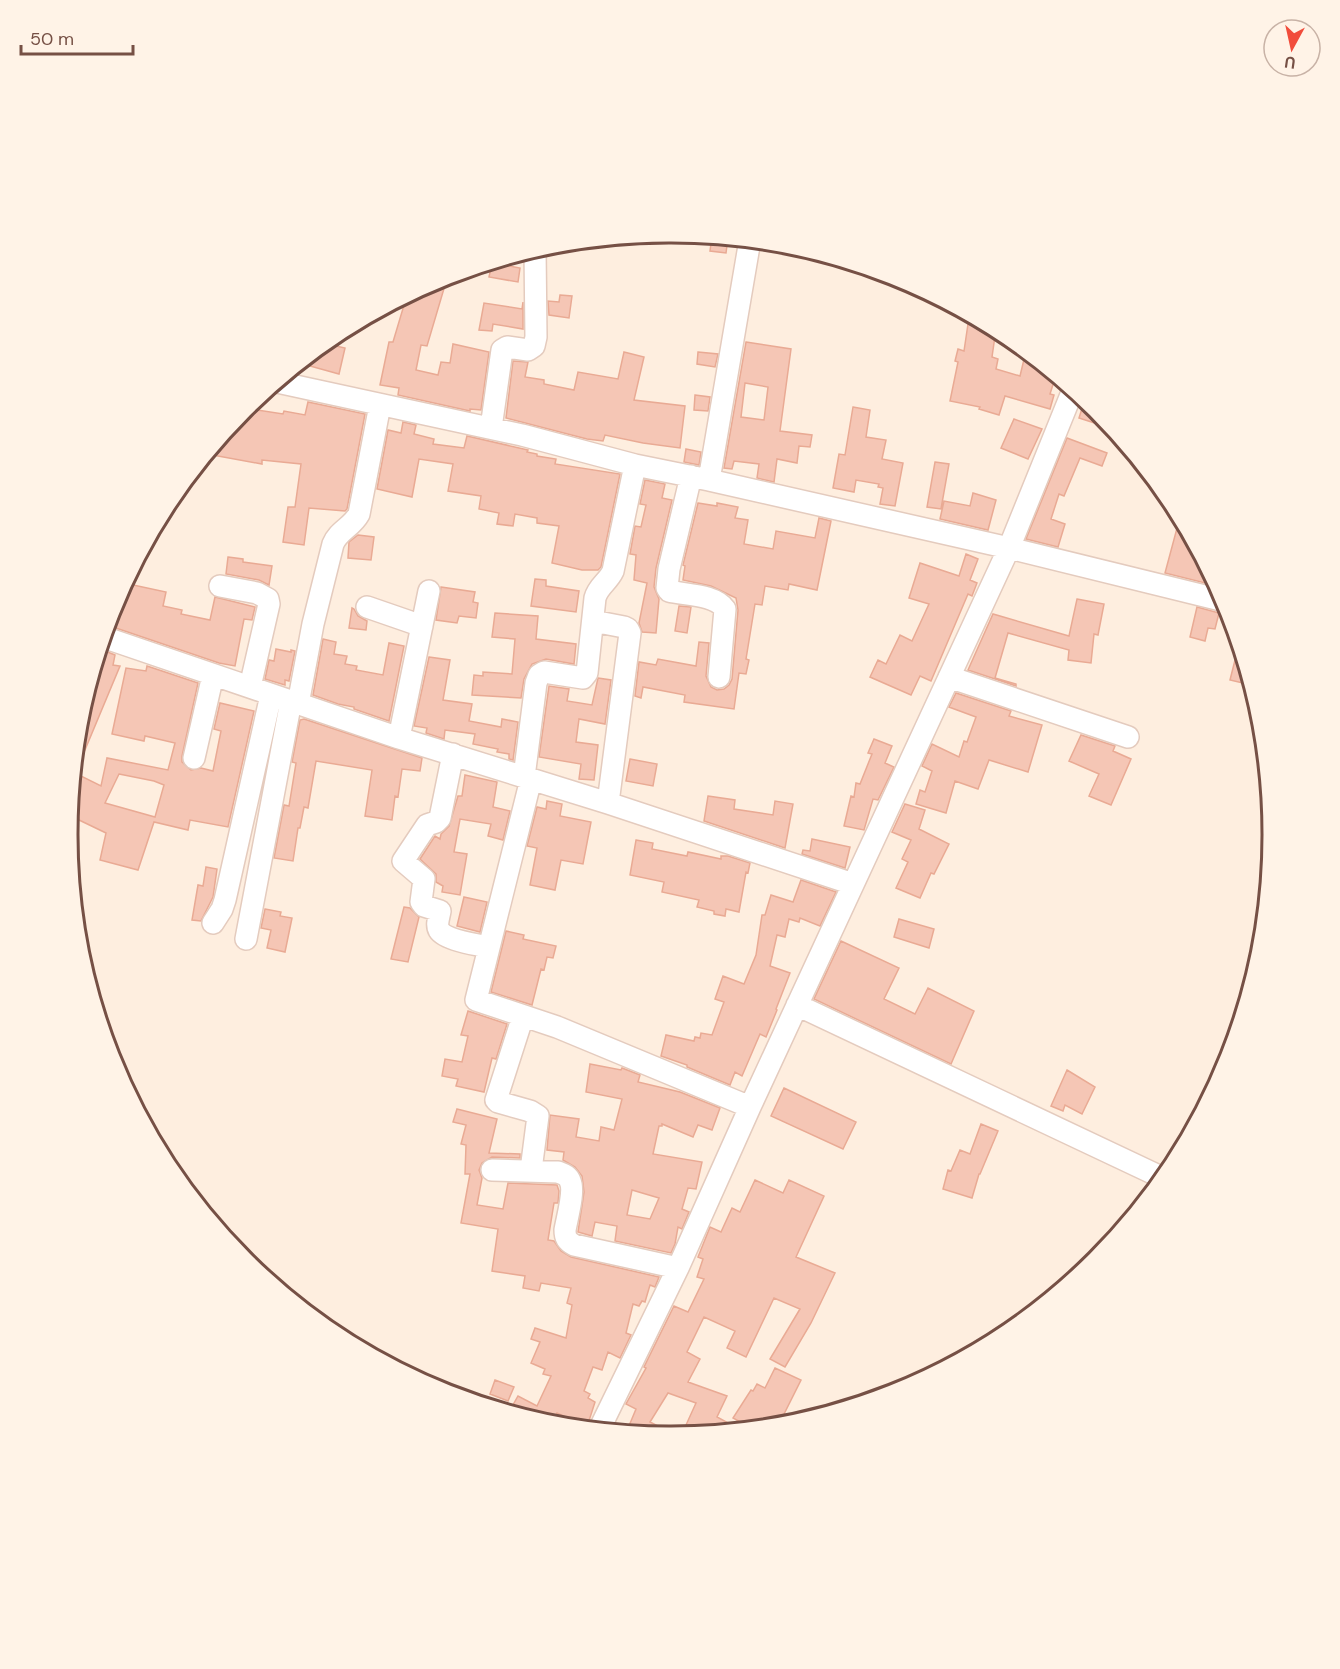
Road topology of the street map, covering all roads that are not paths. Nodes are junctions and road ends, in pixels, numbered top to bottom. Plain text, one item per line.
1 (748, 248) edge
2 (535, 259) edge
3 (286, 384) edge
4 (1070, 398) edge
5 (380, 405) junction
6 (491, 428) junction
7 (635, 465) junction
8 (700, 478) junction
9 (1010, 548) junction
10 (220, 586) dead end
11 (429, 591) dead end
12 (1212, 598) edge
13 (367, 607) dead end
14 (593, 621) junction
15 (422, 626) junction
16 (110, 640) edge
17 (213, 675) junction
18 (719, 677) dead end
19 (949, 678) junction
20 (250, 687) junction
21 (287, 700) junction
22 (1128, 737) dead end
23 (399, 738) junction
24 (453, 754) junction
25 (194, 758) dead end
26 (527, 778) junction
27 (608, 803) junction
28 (853, 884) junction
29 (213, 923) dead end
30 (246, 939) dead end
31 (489, 947) junction
32 (797, 1005) junction
33 (523, 1016) junction
34 (750, 1107) junction
35 (492, 1170) dead end
36 (531, 1170) junction
37 (1155, 1174) edge
38 (678, 1268) junction
39 (603, 1422) edge

1 - 8 street
2 - 6 street
3 - 5 street
4 - 9 street
5 - 6 street
5 - 21 street
6 - 7 street
7 - 8 street
7 - 14 street
8 - 9 street
8 - 18 street
9 - 12 street
9 - 19 street
10 - 20 street
11 - 15 street
13 - 15 street
14 - 26 street
14 - 27 street
15 - 23 street
16 - 17 street
17 - 20 street
17 - 25 street
19 - 22 street
19 - 28 street
20 - 21 street
21 - 23 street
21 - 29 street
21 - 30 street
23 - 24 street
24 - 26 street
24 - 31 street
26 - 27 street
26 - 31 street
27 - 28 street
28 - 32 street
31 - 33 street
32 - 34 street
32 - 37 street
33 - 34 street
33 - 36 street
34 - 38 street
35 - 36 street
36 - 38 street
38 - 39 street

